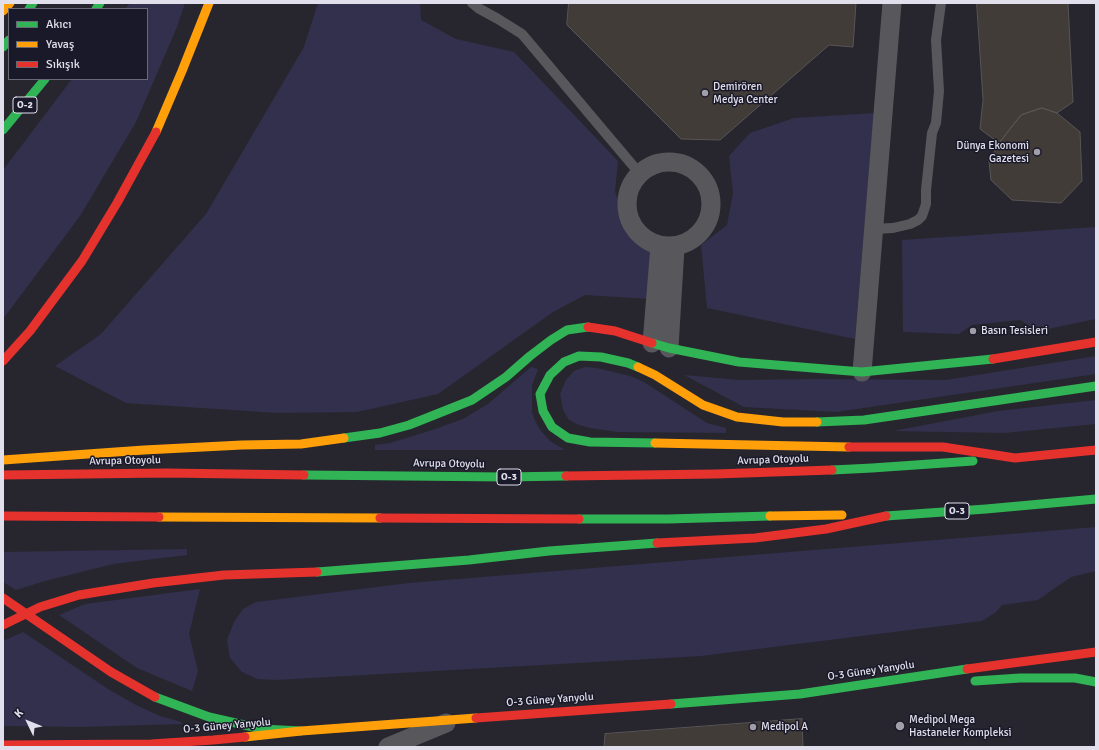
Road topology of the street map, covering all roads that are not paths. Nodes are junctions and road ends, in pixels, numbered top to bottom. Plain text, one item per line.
1 (10, 3) edge
2 (208, 3) edge
3 (472, 3) edge
4 (892, 3) edge
5 (941, 3) edge
6 (3, 11) edge
7 (44, 80) edge
8 (3, 130) edge
9 (640, 174) junction
10 (873, 229) junction
11 (667, 247) junction
12 (1095, 342) edge
13 (660, 346) junction
14 (3, 361) edge
15 (862, 372) junction
16 (1096, 386) edge
17 (1096, 450) edge
18 (1015, 458) junction
19 (3, 460) edge
20 (3, 474) edge
21 (1096, 499) edge
22 (3, 516) edge
23 (884, 516) junction
24 (6, 599) edge
25 (3, 625) edge
26 (1096, 652) edge
27 (896, 679) junction
28 (939, 682) dead end
29 (968, 682) dead end
30 (1096, 682) edge
31 (456, 719) junction
32 (301, 731) junction
33 (3, 745) edge
34 (388, 747) edge

1 - 6 main road
2 - 14 main road
3 - 9 lane
4 - 10 street
5 - 10 lane
7 - 8 main road, O-2
9 - 11 street
9 - 11 street
10 - 15 street
11 - 13 street
12 - 15 main road
13 - 15 main road
13 - 19 main road
16 - 18 main road
17 - 18 main road, O-3
18 - 20 main road, Avrupa Otoyolu / O-3
21 - 23 main road, O-3
22 - 23 main road, O-3
23 - 25 main road
24 - 32 main road
26 - 27 main road, O-3 Güney Yanyolu
27 - 28 main road
27 - 31 main road, O-3 Güney Yanyolu
29 - 30 main road
31 - 32 main road, O-3 Güney Yanyolu
31 - 34 street
32 - 33 main road, O-3 Güney Yanyolu

